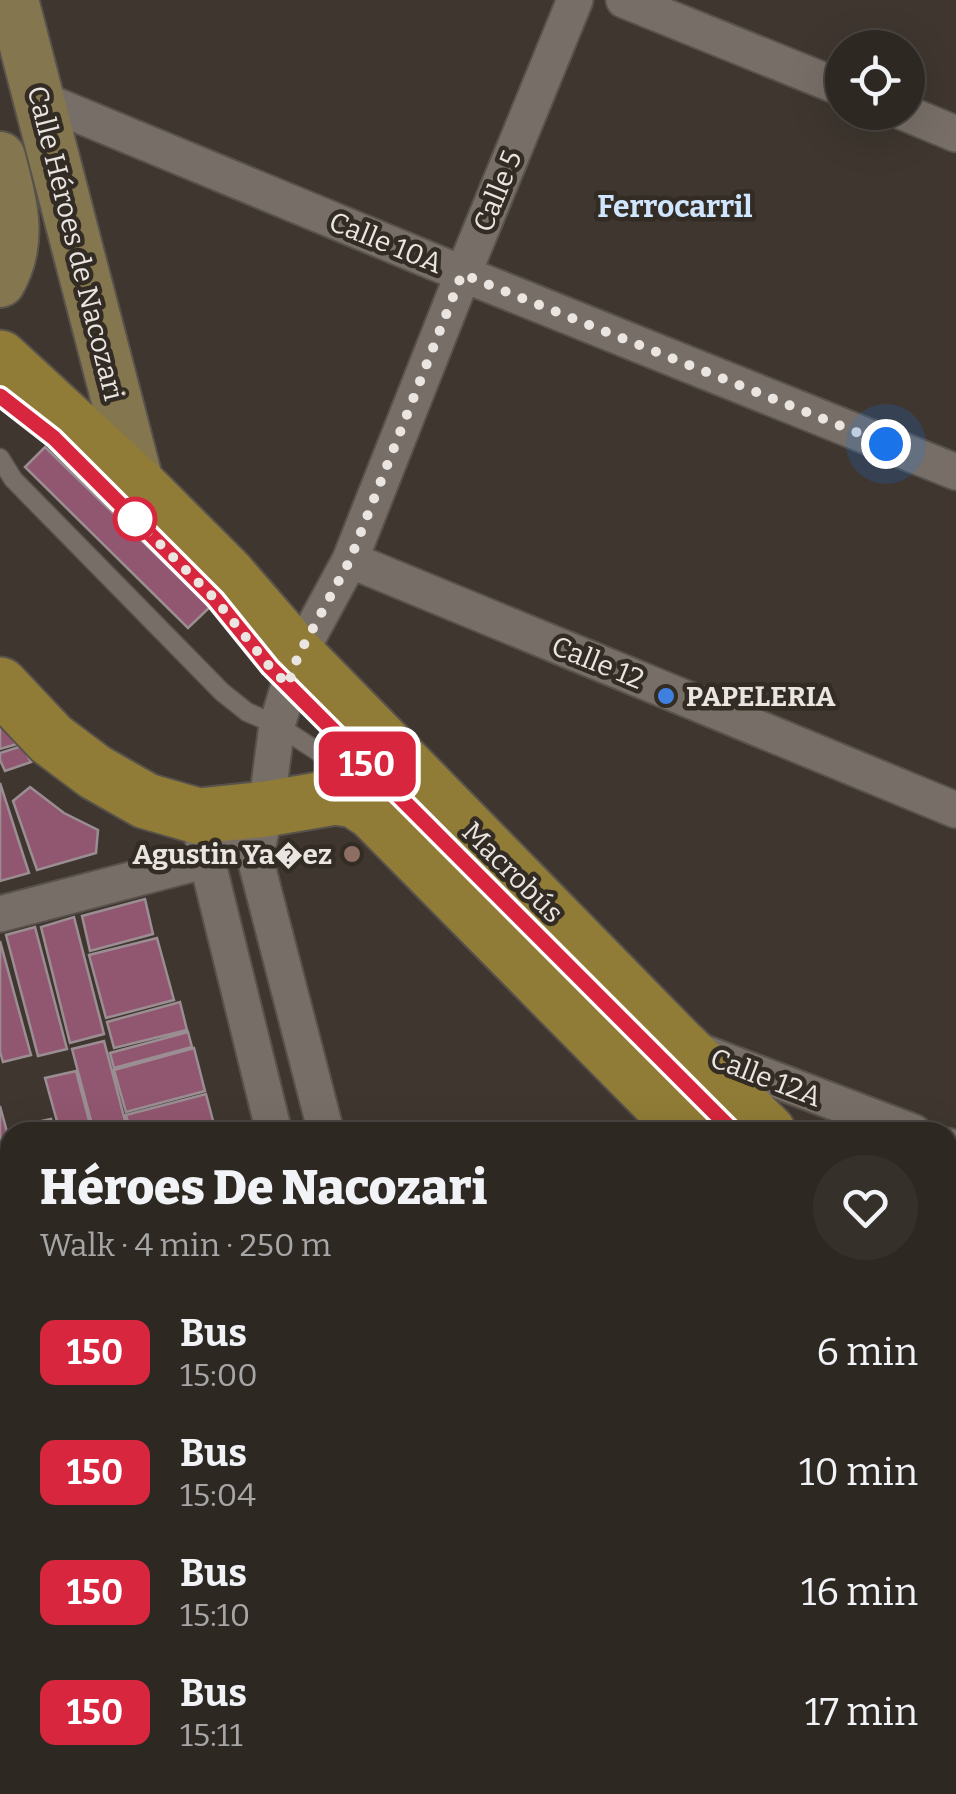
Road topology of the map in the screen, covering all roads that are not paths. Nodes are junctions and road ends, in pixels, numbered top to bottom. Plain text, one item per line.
1 (13, 0) edge
2 (575, 0) edge
3 (624, 0) edge
4 (825, 81) edge
5 (40, 99) junction
6 (925, 121) edge
7 (956, 134) edge
8 (0, 157) edge
9 (462, 274) junction
10 (0, 282) edge
11 (0, 358) edge
12 (0, 458) edge
13 (956, 472) edge
14 (139, 486) junction
15 (350, 560) junction
16 (235, 622) dead end
17 (296, 680) junction
18 (0, 685) edge
19 (277, 725) junction
20 (357, 754) dead end
21 (384, 782) dead end
22 (266, 809) junction
23 (956, 810) edge
24 (202, 838) junction
25 (0, 914) edge
26 (676, 1042) junction
27 (272, 1122) edge
28 (323, 1122) edge
29 (691, 1122) edge
30 (691, 1122) edge
31 (758, 1122) edge
32 (887, 1122) edge

1 - 5 main road, Calle Héroes de Nacozari
2 - 9 street, Calle 5
3 - 4 street
5 - 9 street, Calle 10A
5 - 14 main road, Calle Héroes de Nacozari
6 - 7 street
8 - 10 main road, Calle Héroes de Nacozari
9 - 13 street, Calle 10A
9 - 15 street, Calle 5
11 - 14 main road
12 - 19 lane, Macrobús
14 - 17 main road
15 - 17 street, Calle 5
15 - 23 street, Calle 12
16 - 17 lane
17 - 19 street, Calle 5
17 - 26 main road
18 - 24 main road
19 - 22 street, Calle 5
19 - 29 lane, Macrobús
20 - 21 lane
22 - 24 main road
22 - 28 street
22 - 30 main road
24 - 25 street
24 - 27 street
26 - 31 main road
26 - 32 street, Calle 12A

